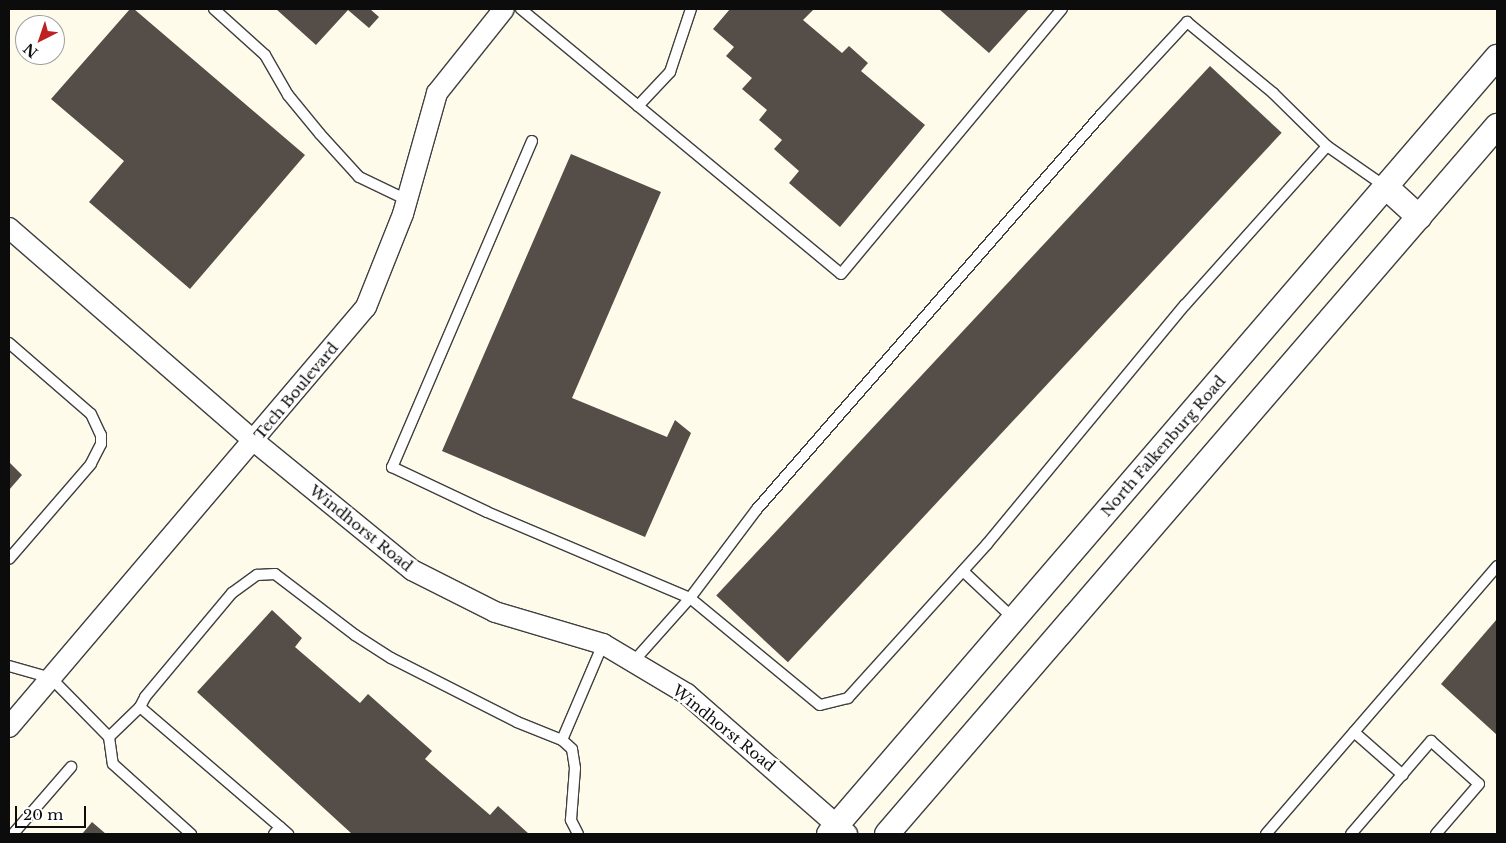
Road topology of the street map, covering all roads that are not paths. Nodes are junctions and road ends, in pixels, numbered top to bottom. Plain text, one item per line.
1 (214, 9) edge
2 (504, 9) edge
3 (521, 9) edge
4 (691, 9) edge
5 (1062, 9) edge
6 (1497, 57) edge
7 (638, 106) junction
8 (1497, 126) edge
9 (532, 142) dead end
10 (1327, 146) junction
11 (1386, 187) junction
12 (407, 200) junction
13 (1419, 217) junction
14 (9, 228) edge
15 (9, 343) edge
16 (254, 441) junction
17 (9, 560) edge
18 (1497, 566) edge
19 (963, 571) junction
20 (690, 598) junction
21 (1014, 618) junction
22 (603, 644) junction
23 (633, 662) junction
24 (9, 666) edge
25 (51, 678) junction
26 (140, 707) junction
27 (9, 727) edge
28 (1354, 732) junction
29 (109, 737) junction
30 (562, 740) junction
31 (71, 767) dead end
32 (1403, 775) junction
33 (837, 831) edge
34 (281, 832) edge
35 (13, 834) edge
36 (191, 834) edge
37 (578, 834) edge
38 (887, 834) edge
39 (1266, 834) edge
40 (1352, 834) edge
41 (1436, 834) edge

1 - 12 lane
2 - 12 street, Tech Boulevard
3 - 7 lane
4 - 7 lane
5 - 7 lane
6 - 11 street, North Falkenburg Road
8 - 13 street
9 - 20 lane
10 - 11 lane
10 - 19 lane
10 - 20 lane
11 - 13 street
11 - 21 street, North Falkenburg Road
12 - 16 street, Tech Boulevard
13 - 38 street
14 - 16 street, Windhorst Road
15 - 17 lane
16 - 22 street, Windhorst Road
16 - 25 street, Tech Boulevard
18 - 28 lane
19 - 20 lane
19 - 21 lane
20 - 23 lane
21 - 33 street, North Falkenburg Road
22 - 23 street, Windhorst Road
22 - 30 lane
23 - 33 street, Windhorst Road
24 - 25 lane
25 - 27 street, Tech Boulevard
25 - 29 lane
26 - 29 lane
26 - 30 lane
26 - 34 lane
28 - 32 lane
28 - 39 lane
29 - 36 lane
30 - 37 lane
31 - 35 lane
32 - 40 lane
32 - 41 lane

